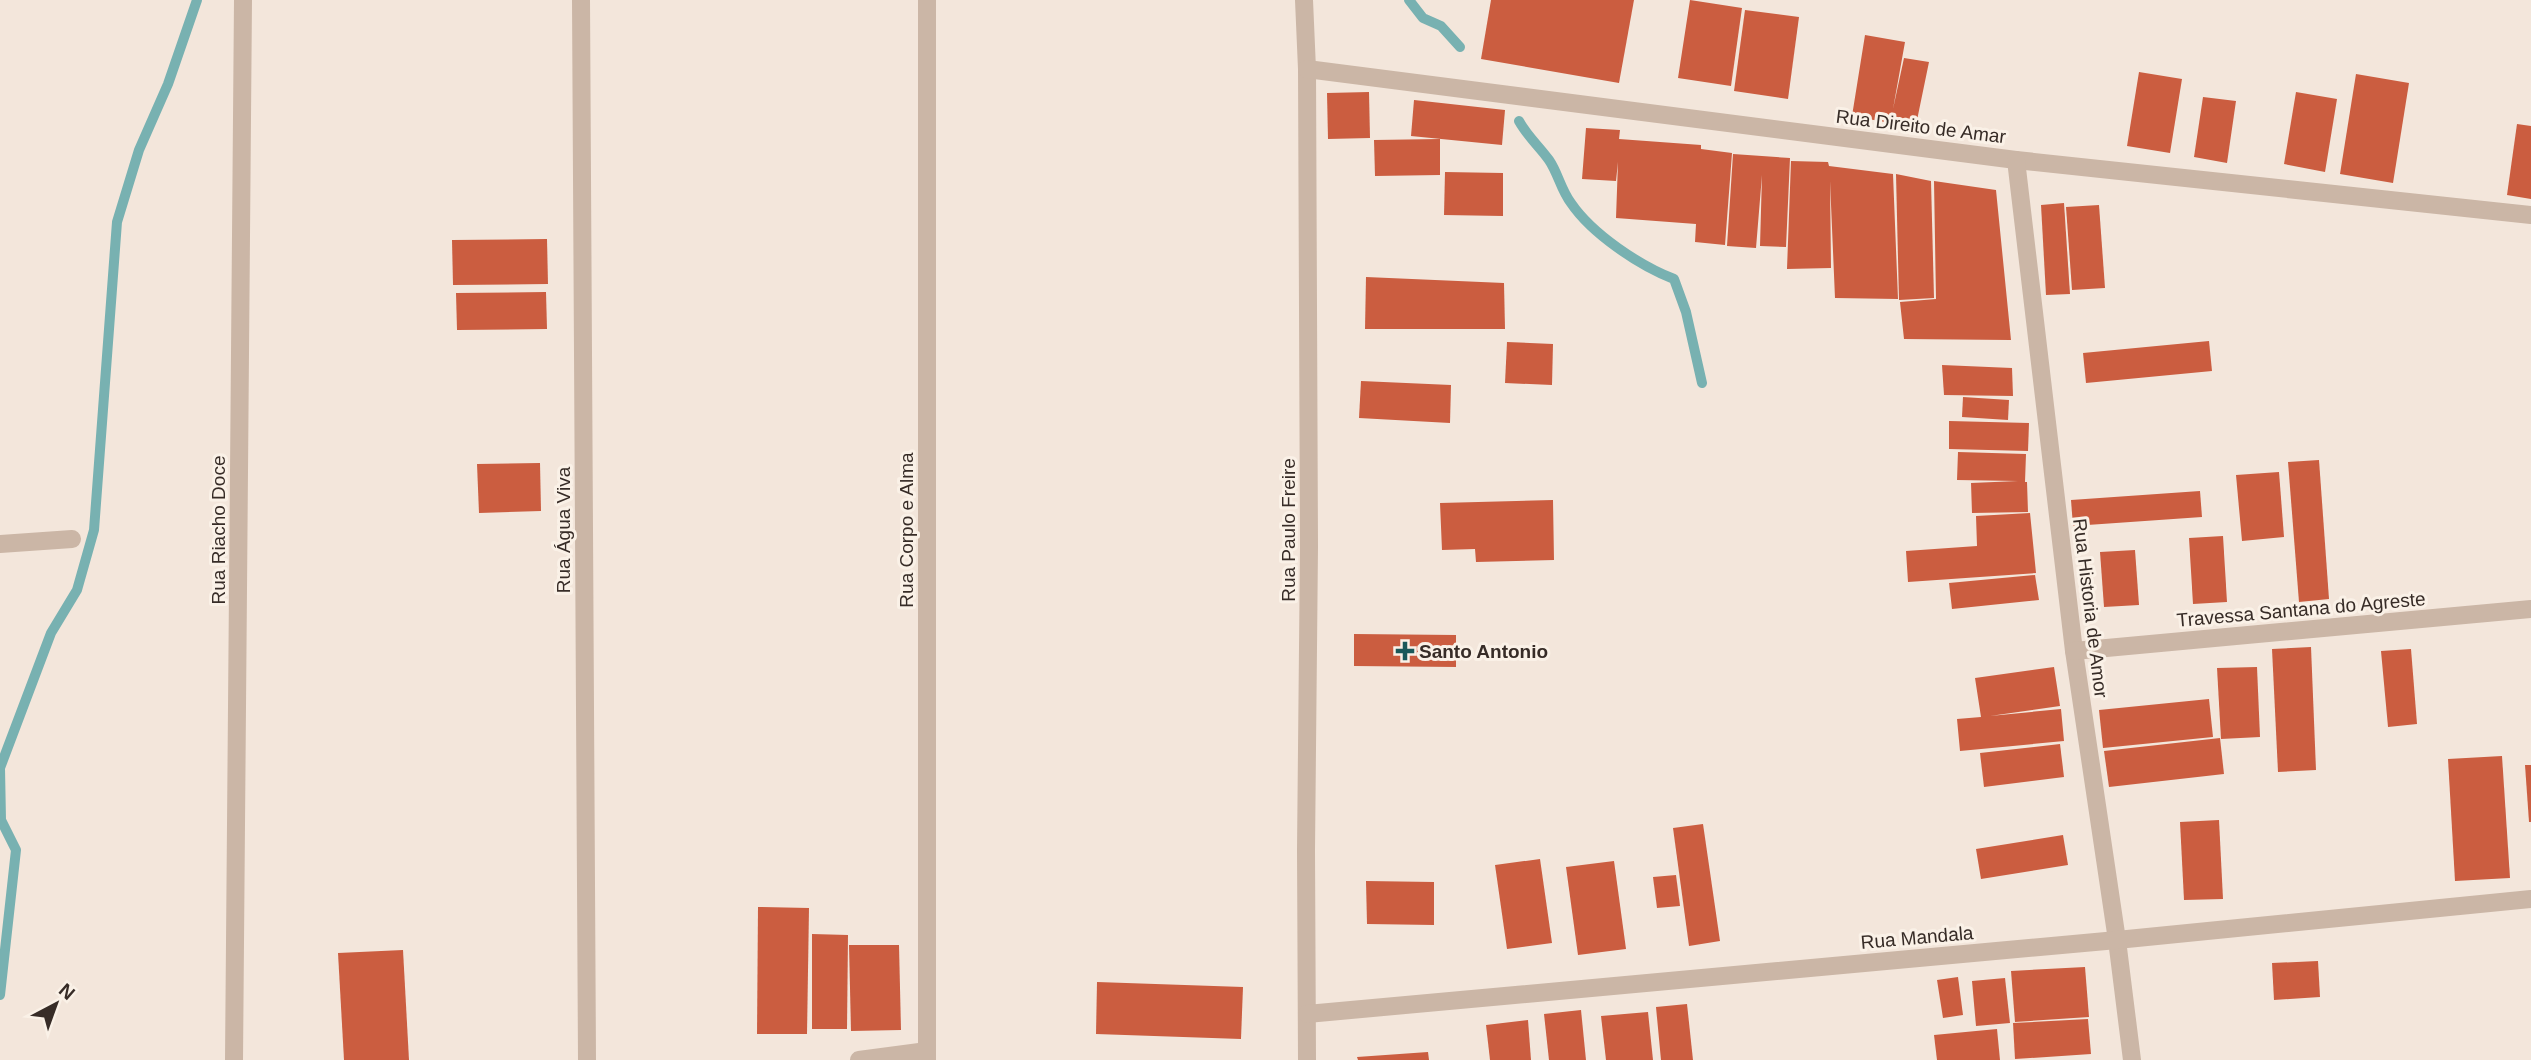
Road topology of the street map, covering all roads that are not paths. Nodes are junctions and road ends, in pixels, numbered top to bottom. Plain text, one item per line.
1 (243, 0) edge
2 (581, 0) edge
3 (927, 0) edge
4 (1304, 0) edge
5 (1307, 69) junction
6 (2016, 160) junction
7 (2531, 215) edge
8 (72, 539) dead end
9 (0, 544) edge
10 (2531, 609) edge
11 (2074, 651) junction
12 (2531, 899) edge
13 (2117, 940) junction
14 (1307, 1014) junction
15 (927, 1056) edge
16 (234, 1060) edge
17 (587, 1060) edge
18 (859, 1060) edge
19 (1307, 1060) edge
20 (2132, 1060) edge

1 - 16 street, Rua Riacho Doce
2 - 17 street, Rua Água Viva
3 - 15 street, Rua Corpo e Alma
4 - 5 street, Rua Paulo Freire
5 - 6 street, Rua Direito de Amar
5 - 14 street, Rua Paulo Freire
6 - 7 street, Rua Direito de Amar
6 - 11 street, Rua Historia de Amor
8 - 9 street
10 - 11 street, Travessa Santana do Agreste
11 - 13 street, Rua Historia de Amor
12 - 13 street, Rua Mandala
13 - 14 street, Rua Mandala
13 - 20 street, Rua Historia de Amor
14 - 19 street, Rua Paulo Freire
15 - 18 street

